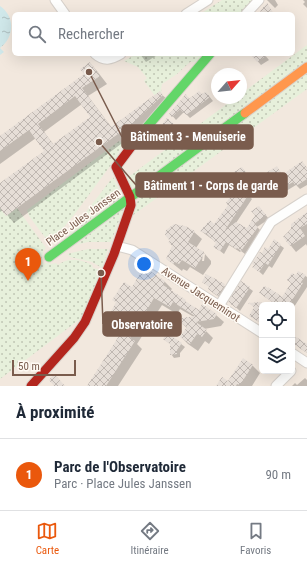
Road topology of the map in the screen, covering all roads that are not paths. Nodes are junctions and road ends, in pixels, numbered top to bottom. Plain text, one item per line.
1 (55, 0) edge
2 (208, 0) edge
3 (259, 0) edge
4 (64, 12) edge
5 (189, 12) edge
6 (248, 12) edge
7 (98, 56) edge
8 (117, 56) edge
9 (208, 56) edge
10 (307, 67) edge
11 (130, 197) junction
12 (307, 199) edge
13 (117, 246) junction
14 (49, 257) dead end
15 (219, 306) junction
16 (259, 331) edge
17 (295, 355) edge
18 (304, 361) edge
19 (295, 367) edge
20 (287, 374) edge
21 (35, 384) edge
22 (276, 386) edge

1 - 4 street
2 - 5 street
3 - 6 street
7 - 8 street
9 - 11 street, Place Jules Janssen
10 - 11 street
11 - 13 street, Place Jules Janssen
11 - 14 street, Place Jules Janssen
12 - 15 street
13 - 15 street, Avenue Jacqueminot
13 - 21 street, Place Jules Janssen
15 - 16 street, Avenue Jacqueminot
17 - 18 street
18 - 19 street
20 - 22 street

